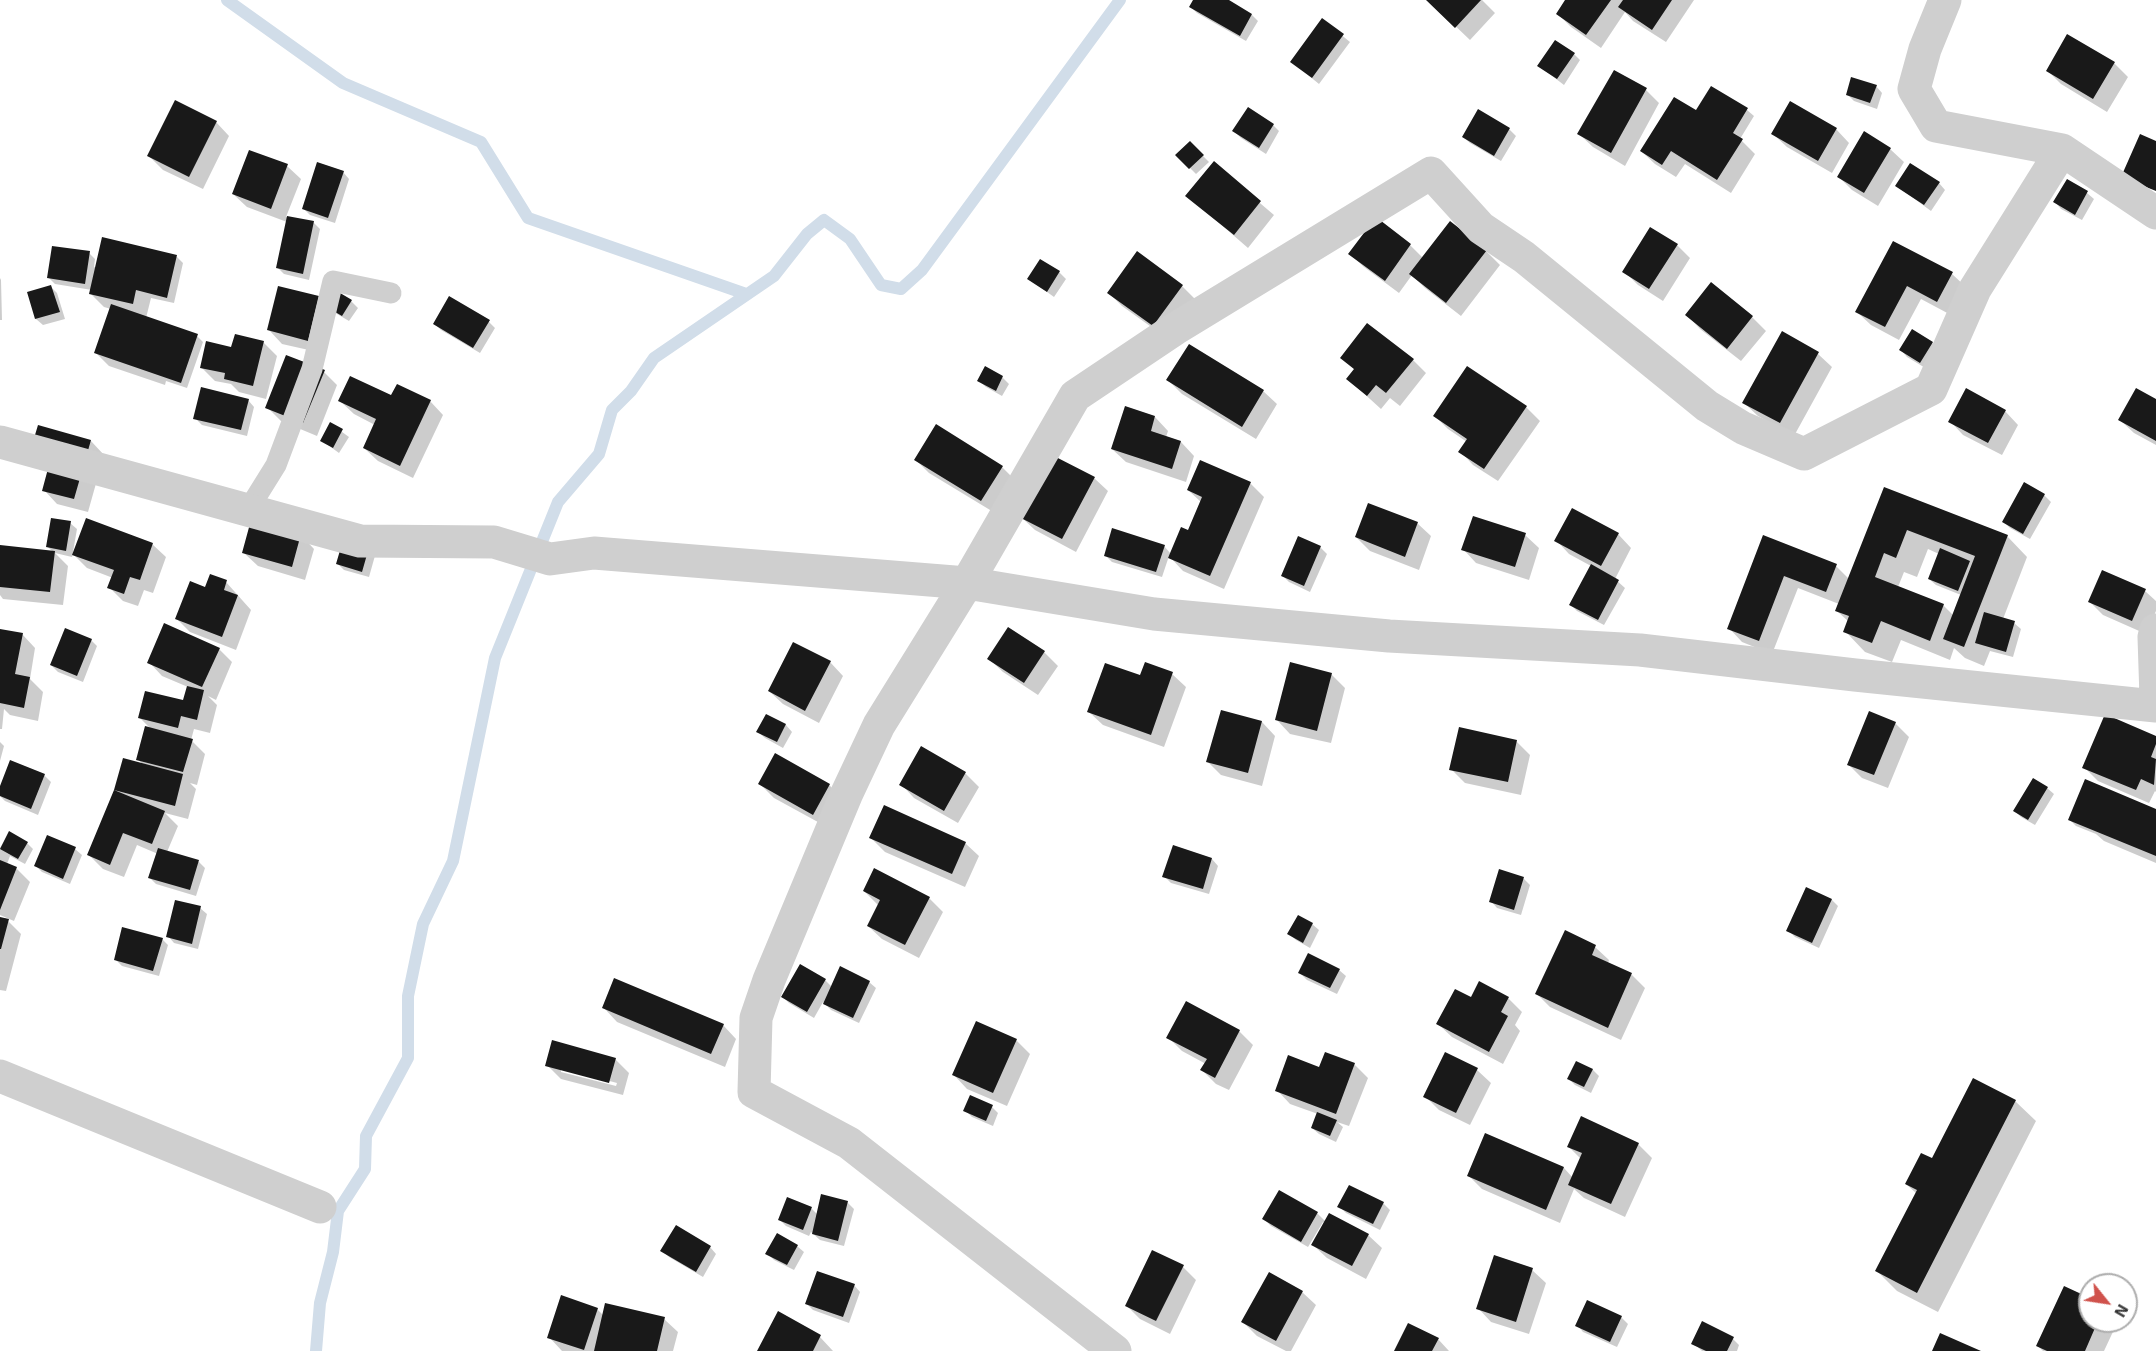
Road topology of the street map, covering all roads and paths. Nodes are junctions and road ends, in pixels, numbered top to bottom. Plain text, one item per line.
1 (1945, 0) edge
2 (2062, 150) junction
3 (2156, 213) edge
4 (391, 293) dead end
5 (0, 442) edge
6 (248, 510) junction
7 (967, 583) junction
8 (2156, 630) edge
9 (2156, 698) edge
10 (2156, 706) edge
11 (0, 1076) edge
12 (320, 1207) dead end
13 (1115, 1351) edge

1 - 2 street
2 - 3 street
2 - 7 street
4 - 6 lane
5 - 6 street
6 - 7 street
7 - 10 street
7 - 13 street
8 - 9 street
11 - 12 street

